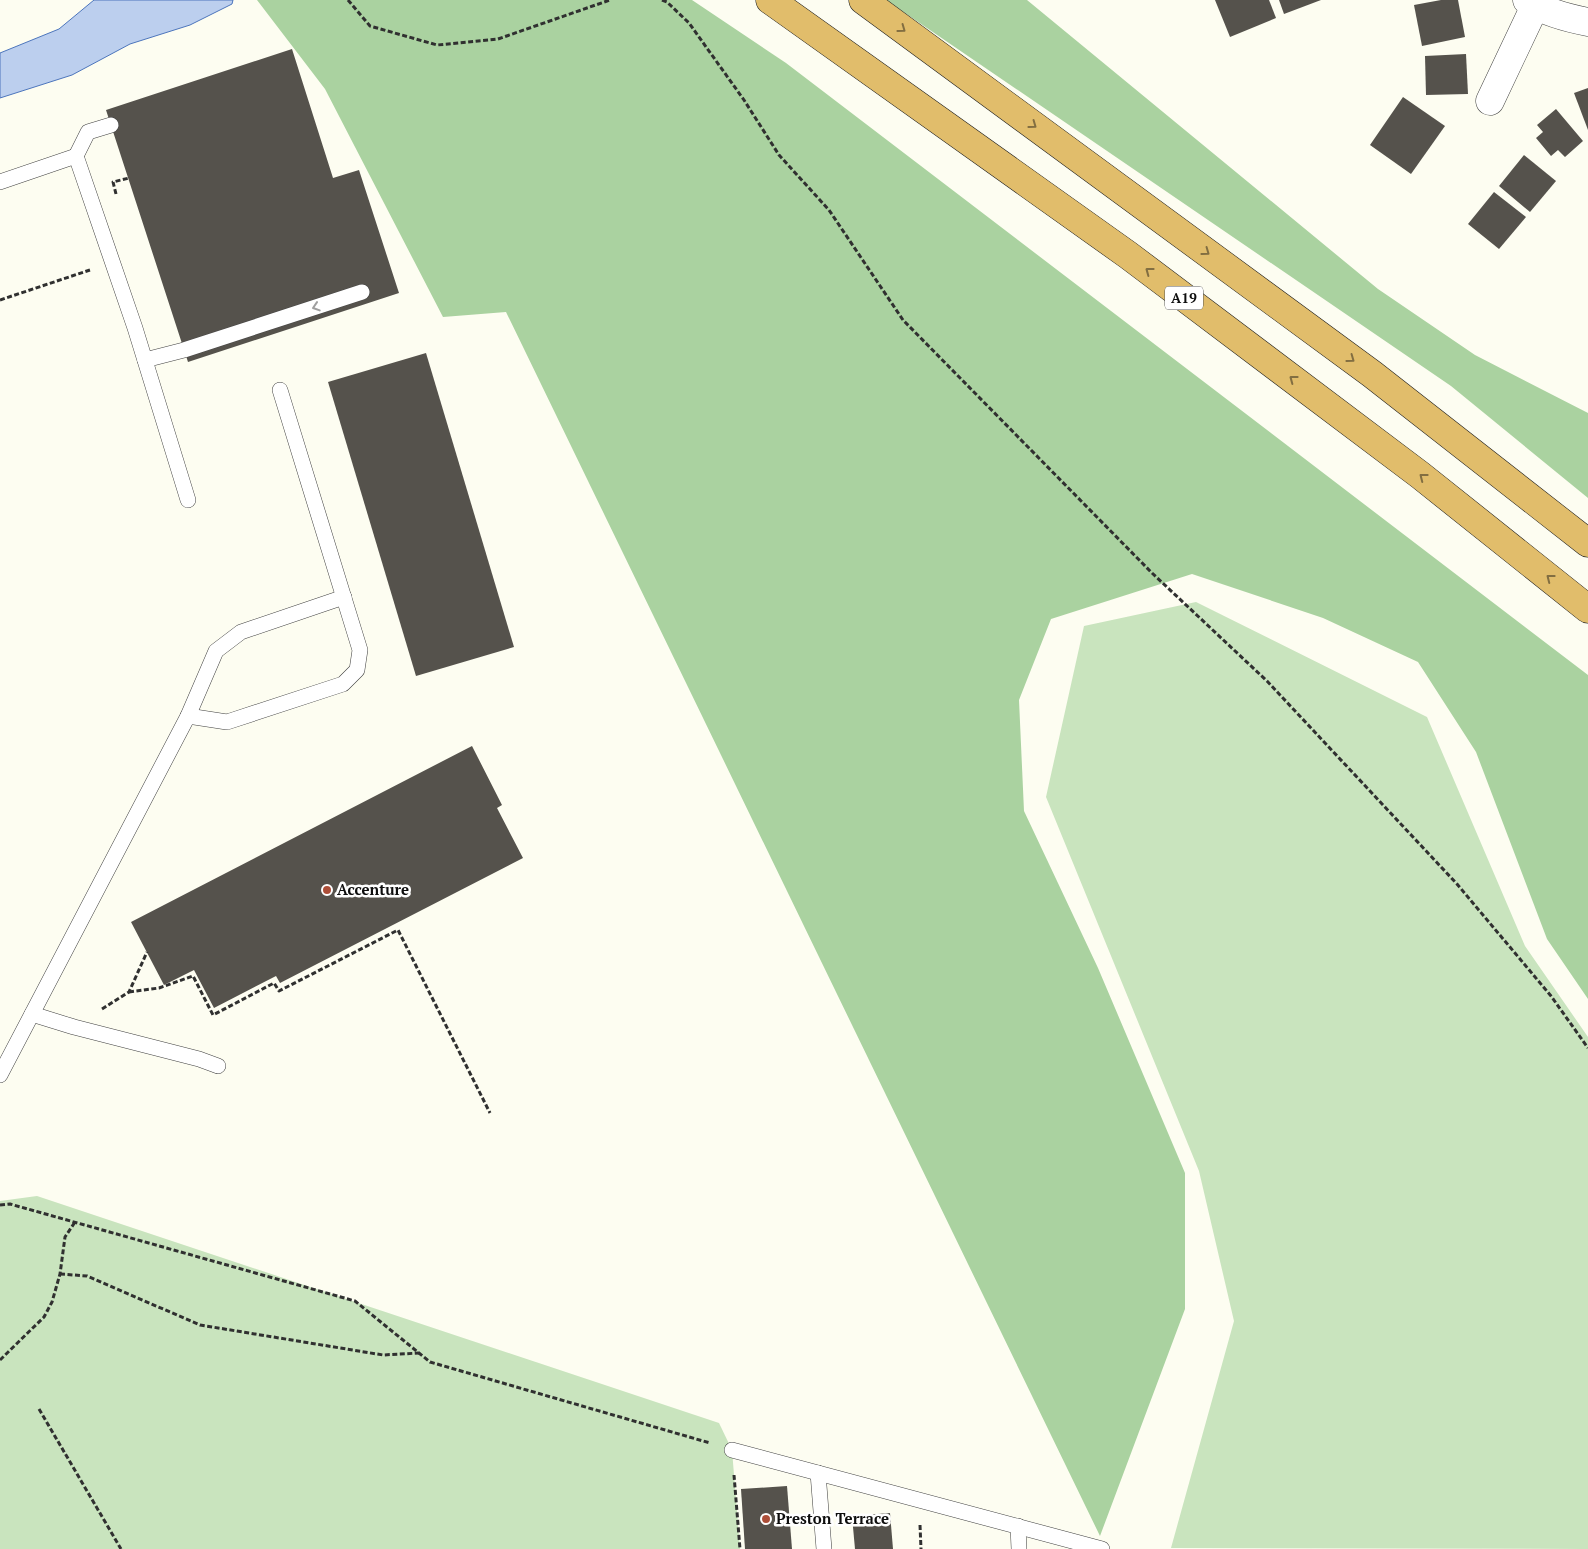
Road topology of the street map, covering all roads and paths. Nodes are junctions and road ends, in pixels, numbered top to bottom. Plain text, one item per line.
1 (348, 0) edge
2 (610, 0) edge
3 (662, 0) edge
4 (770, 0) edge
5 (863, 0) edge
6 (1531, 3) edge
7 (1588, 22) edge
8 (1490, 101) dead end
9 (111, 125) dead end
10 (76, 156) junction
11 (0, 182) edge
12 (362, 292) dead end
13 (145, 360) junction
14 (280, 390) dead end
15 (188, 500) dead end
16 (1588, 543) edge
17 (344, 597) junction
18 (1588, 609) edge
19 (188, 716) junction
20 (129, 992) dead end
21 (32, 1014) junction
22 (1588, 1048) edge
23 (218, 1066) dead end
24 (0, 1075) edge
25 (490, 1113) dead end
26 (0, 1205) edge
27 (75, 1222) junction
28 (60, 1274) junction
29 (419, 1353) junction
30 (0, 1360) edge
31 (39, 1409) dead end
32 (732, 1450) junction
33 (818, 1473) junction
34 (1018, 1526) junction
35 (121, 1549) edge
36 (740, 1549) edge
37 (824, 1549) edge
38 (1019, 1549) edge
39 (1102, 1549) edge

1 - 2 path
3 - 22 path
18 -> 4 highway, A19
5 -> 16 highway
6 - 7 street
6 - 8 street
9 - 10 lane
10 - 11 lane
10 - 13 lane
12 -> 13 lane
13 - 15 lane
14 - 17 lane
17 - 19 lane
17 - 19 lane
19 - 21 lane
20 - 25 path
21 - 23 lane
21 - 24 lane
26 - 27 path
27 - 28 path
27 - 29 path
28 - 29 path
28 - 30 path
29 - 32 path
31 - 35 path
32 - 33 lane
32 - 36 path
33 - 34 lane
33 - 37 lane
34 - 38 lane
34 - 39 lane

